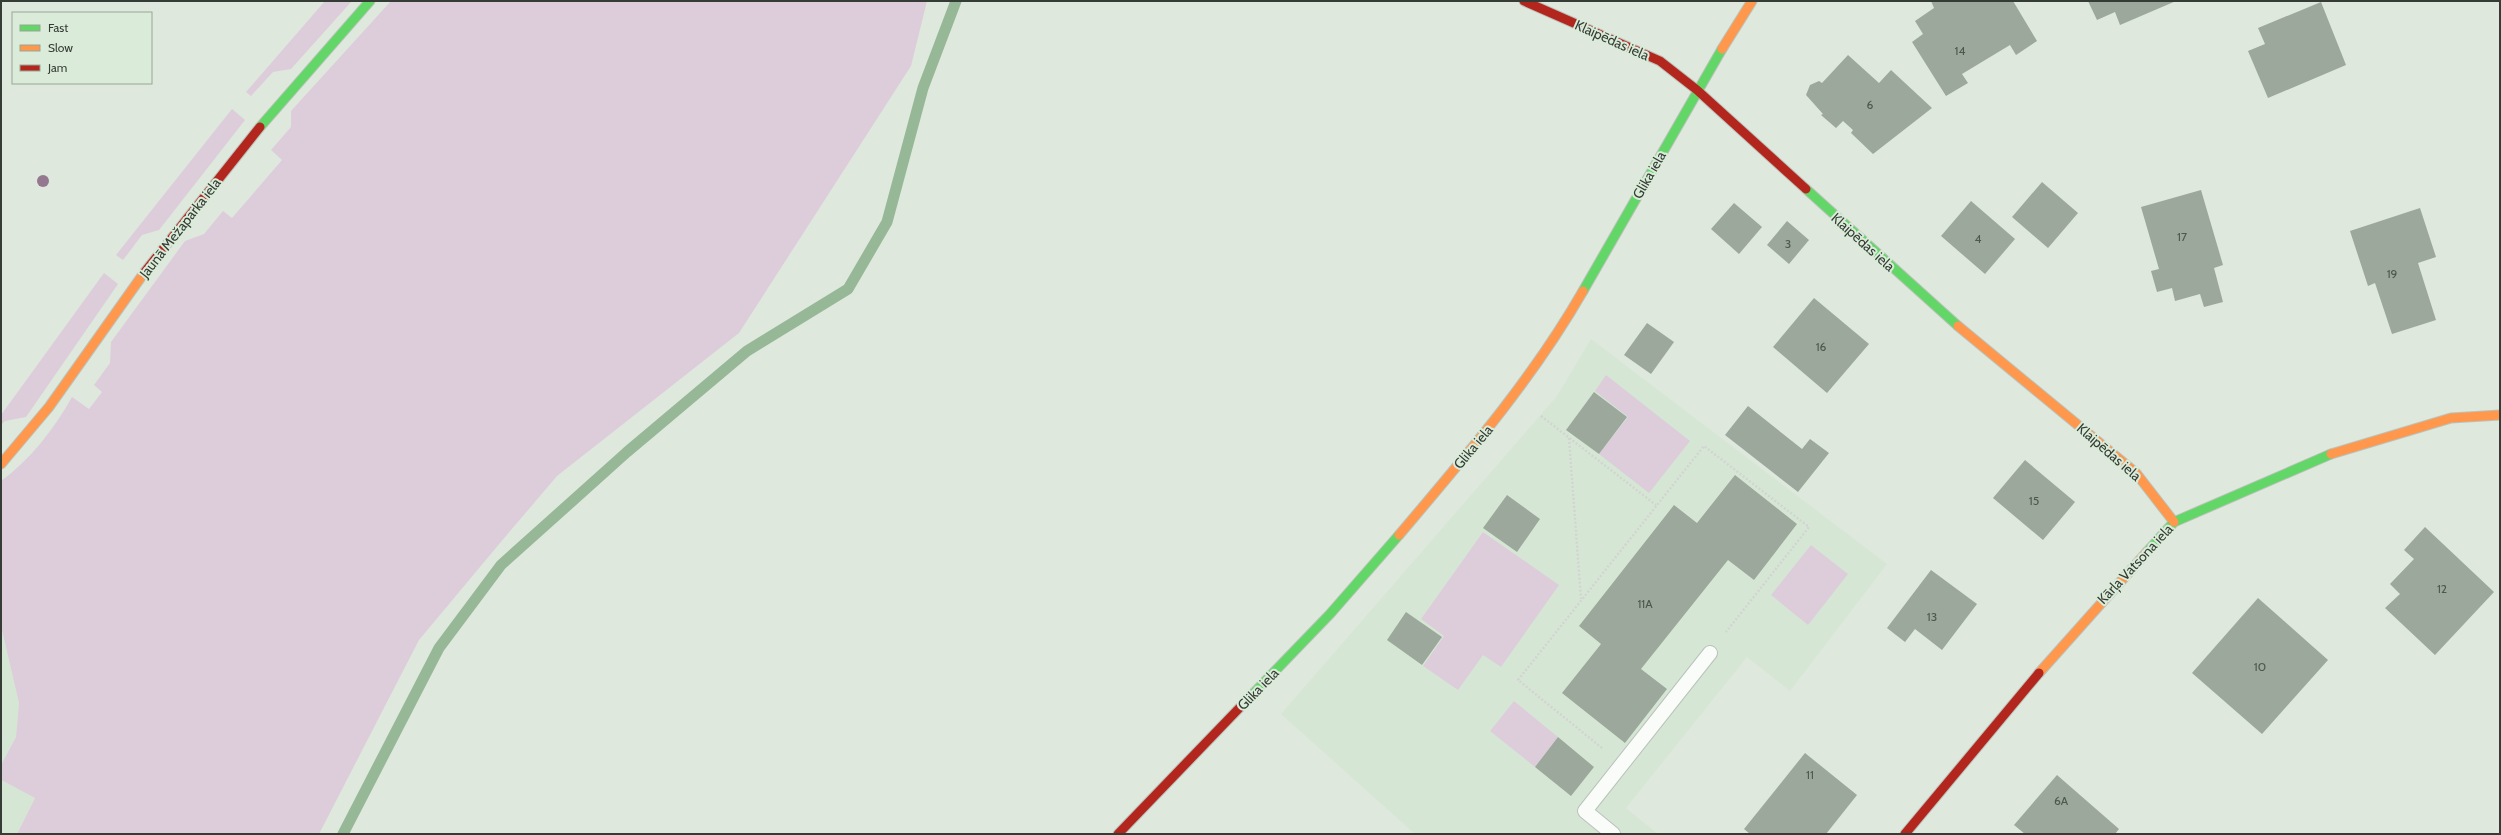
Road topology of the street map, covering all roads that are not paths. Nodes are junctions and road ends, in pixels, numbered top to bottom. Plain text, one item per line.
1 (370, 1) edge
2 (1524, 1) edge
3 (1752, 1) edge
4 (1697, 90) junction
5 (2500, 415) edge
6 (1, 464) edge
7 (2174, 522) junction
8 (1710, 653) road end
9 (1118, 834) edge
10 (1613, 834) edge
11 (1905, 834) edge

1 - 6 street, Jaunā Mežaparka iela
2 - 4 street, Klaipēdas iela
3 - 4 street, Glika iela
4 - 7 street, Klaipēdas iela
4 - 9 street, Glika iela
5 - 7 street, Kārļa Vatsona iela
7 - 11 street, Kārļa Vatsona iela
8 - 10 lane

